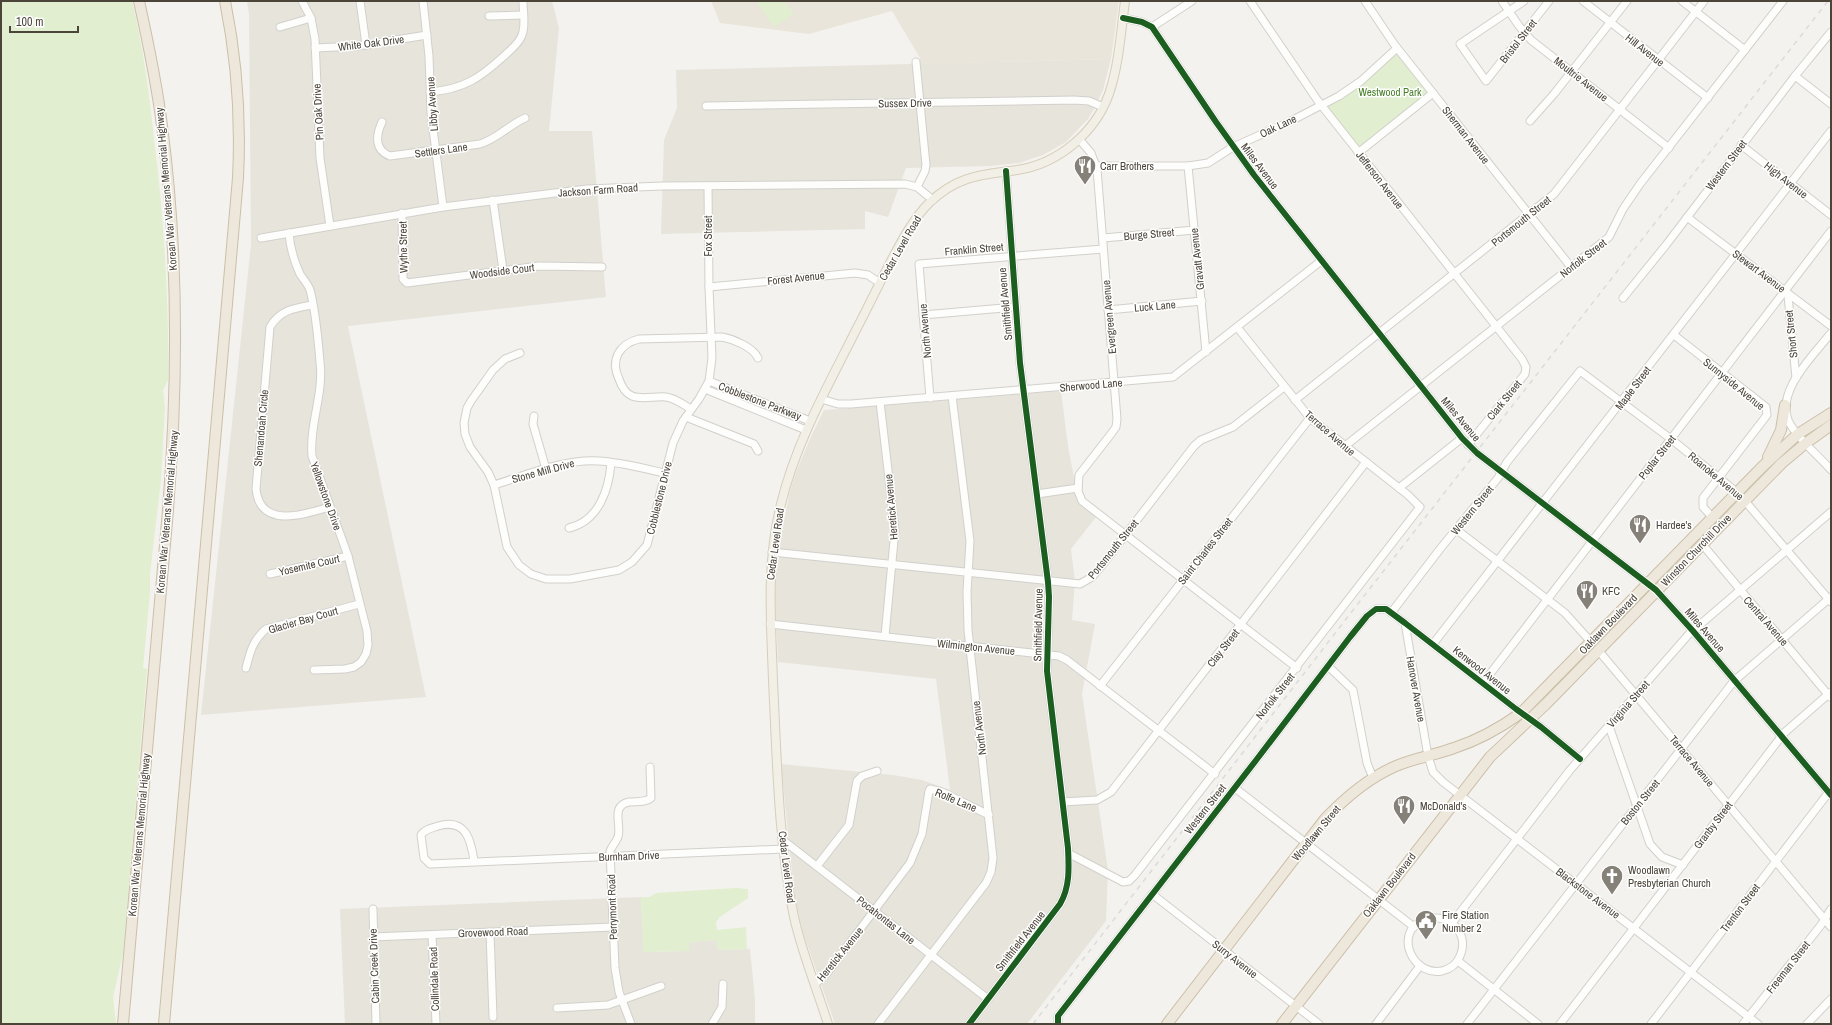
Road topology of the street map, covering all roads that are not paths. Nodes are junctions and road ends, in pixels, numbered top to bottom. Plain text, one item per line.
1 (139, 1) edge
2 (225, 1) edge
3 (302, 1) edge
4 (360, 1) edge
5 (423, 1) edge
6 (523, 1) edge
7 (1125, 1) edge
8 (1192, 1) edge
9 (1250, 1) edge
10 (1365, 1) edge
11 (1502, 1) edge
12 (1524, 1) edge
13 (1549, 1) edge
14 (1583, 1) edge
15 (1627, 1) edge
16 (1682, 1) edge
17 (1704, 1) edge
18 (1783, 1) edge
19 (1509, 11) junction
20 (1696, 12) junction
21 (523, 15) junction
22 (489, 16) dead end
23 (311, 18) junction
24 (1123, 18) junction
25 (1610, 23) junction
26 (1152, 27) junction
27 (280, 28) dead end
28 (1831, 32) edge
29 (1524, 33) junction
30 (427, 35) junction
31 (366, 45) junction
32 (315, 48) junction
33 (1397, 48) junction
34 (1745, 50) junction
35 (1658, 61) junction
36 (916, 62) dead end
37 (1572, 72) junction
38 (1795, 76) junction
39 (430, 92) junction
40 (1433, 93) junction
41 (1708, 98) junction
42 (920, 102) junction
43 (1831, 104) edge
44 (706, 106) dead end
45 (1321, 106) junction
46 (1103, 107) junction
47 (1620, 110) junction
48 (525, 118) dead end
49 (1530, 121) dead end
50 (382, 122) dead end
51 (1831, 131) edge
52 (1079, 139) junction
53 (1741, 145) junction
54 (1233, 147) junction
55 (1669, 148) junction
56 (435, 150) junction
57 (1358, 153) junction
58 (1097, 166) junction
59 (1188, 166) junction
60 (1006, 171) junction
61 (1791, 184) junction
62 (708, 186) junction
63 (917, 187) junction
64 (493, 200) junction
65 (933, 200) junction
66 (442, 207) junction
67 (402, 213) junction
68 (1529, 215) junction
69 (1831, 215) edge
70 (1687, 216) junction
71 (330, 226) junction
72 (1195, 230) junction
73 (1831, 231) edge
74 (289, 233) junction
75 (261, 238) dead end
76 (1103, 238) junction
77 (1103, 249) junction
78 (1736, 254) junction
79 (1011, 256) junction
80 (1321, 261) junction
81 (919, 264) joint
82 (602, 267) dead end
83 (1571, 268) junction
84 (503, 270) junction
85 (1455, 274) junction
86 (404, 280) joint
87 (880, 283) junction
88 (709, 287) junction
89 (1786, 291) junction
90 (1623, 298) dead end
91 (1202, 301) junction
92 (312, 305) junction
93 (1015, 308) junction
94 (1108, 310) junction
95 (923, 315) junction
96 (1831, 326) edge
97 (1237, 327) junction
98 (1496, 327) junction
99 (1831, 333) edge
100 (1379, 334) junction
101 (1674, 335) junction
102 (711, 337) junction
103 (1206, 352) junction
104 (1517, 353) joint
105 (520, 354) dead end
106 (758, 358) dead end
107 (1582, 372) joint
108 (1722, 373) junction
109 (1796, 378) junction
110 (709, 381) junction
111 (1114, 383) junction
112 (1420, 386) junction
113 (1284, 387) junction
114 (705, 389) junction
115 (1024, 390) junction
116 (952, 396) junction
117 (930, 398) junction
118 (821, 399) junction
119 (1295, 400) junction
120 (880, 402) junction
121 (1622, 402) junction
122 (1785, 405) junction
123 (691, 409) junction
124 (1831, 413) edge
125 (534, 416) dead end
126 (686, 416) junction
127 (1310, 418) junction
128 (810, 421) junction
129 (1831, 425) edge
130 (806, 430) junction
131 (1798, 434) junction
132 (1462, 438) junction
133 (1671, 439) junction
134 (1806, 443) junction
135 (1468, 445) junction
136 (1345, 446) junction
137 (758, 451) dead end
138 (611, 462) junction
139 (1366, 462) junction
140 (1762, 467) junction
141 (546, 469) junction
142 (1831, 470) edge
143 (1502, 472) junction
144 (664, 473) junction
145 (1719, 477) junction
146 (494, 485) junction
147 (1078, 488) junction
148 (1399, 488) junction
149 (1737, 492) junction
150 (1037, 494) junction
151 (1745, 500) junction
152 (1542, 504) junction
153 (329, 507) junction
154 (1420, 508) joint
155 (1831, 512) edge
156 (1712, 517) junction
157 (569, 528) dead end
158 (1456, 530) junction
159 (1125, 535) junction
160 (1591, 541) junction
161 (1702, 544) junction
162 (1787, 549) junction
163 (772, 552) junction
164 (348, 556) junction
165 (1498, 562) junction
166 (893, 565) junction
167 (968, 573) junction
168 (270, 574) dead end
169 (1183, 580) junction
170 (1048, 582) junction
171 (1648, 583) junction
172 (1656, 590) junction
173 (1740, 591) junction
174 (1547, 599) junction
175 (1830, 599) edge
176 (359, 604) junction
177 (1370, 613) joint
178 (1391, 613) junction
179 (1406, 623) junction
180 (770, 624) junction
181 (1241, 624) junction
182 (1692, 631) junction
183 (885, 636) junction
184 (1782, 639) junction
185 (1591, 642) junction
186 (1433, 644) junction
187 (970, 646) junction
188 (1598, 650) junction
189 (1047, 654) junction
190 (1328, 666) junction
191 (246, 668) dead end
192 (1297, 668) junction
193 (314, 670) dead end
194 (1734, 681) junction
195 (1482, 683) junction
196 (1100, 686) junction
197 (1635, 695) junction
198 (1830, 695) edge
199 (1521, 712) junction
200 (1530, 719) junction
201 (1609, 726) junction
202 (1159, 731) junction
203 (1782, 736) junction
204 (1498, 748) joint
205 (1681, 749) junction
206 (1428, 756) junction
207 (1580, 759) junction
208 (650, 767) dead end
209 (877, 771) dead end
210 (1215, 774) junction
211 (1373, 778) junction
212 (1235, 788) junction
213 (1830, 793) edge
214 (1460, 794) junction
215 (928, 797) joint
216 (1062, 802) junction
217 (1728, 804) junction
218 (1636, 806) junction
219 (989, 815) junction
220 (1517, 839) junction
221 (1306, 844) junction
222 (784, 845) junction
223 (1068, 853) junction
224 (610, 856) junction
225 (1776, 861) junction
226 (474, 862) junction
227 (1683, 865) junction
228 (816, 866) junction
229 (1576, 883) junction
230 (1152, 894) junction
231 (1378, 900) junction
232 (373, 909) dead end
233 (1831, 909) edge
234 (874, 911) junction
235 (1825, 919) junction
236 (1452, 923) junction
237 (613, 927) junction
238 (1414, 927) junction
239 (1831, 927) edge
240 (1633, 928) junction
241 (490, 932) junction
242 (432, 935) junction
243 (373, 937) junction
244 (1224, 950) junction
245 (931, 955) junction
246 (1458, 961) junction
247 (1420, 966) junction
248 (1691, 972) junction
249 (723, 984) dead end
250 (815, 984) junction
251 (661, 986) dead end
252 (1494, 990) junction
253 (988, 998) junction
254 (1831, 999) edge
255 (622, 1000) junction
256 (1296, 1006) junction
257 (557, 1008) dead end
258 (493, 1017) dead end
259 (1748, 1017) junction
260 (1057, 1021) edge
261 (123, 1024) edge
262 (164, 1024) edge
263 (376, 1024) edge
264 (436, 1024) edge
265 (631, 1024) edge
266 (712, 1024) edge
267 (828, 1024) edge
268 (878, 1024) edge
269 (969, 1024) edge
270 (1167, 1024) edge
271 (1282, 1024) edge
272 (1319, 1024) edge
273 (1376, 1024) edge
274 (1467, 1024) edge
275 (1538, 1024) edge
276 (1560, 1024) edge
277 (1651, 1024) edge
278 (1743, 1024) edge
279 (1758, 1024) edge
280 (1807, 1024) edge

1 - 261 highway, Korean War Veterans Memorial Highway
2 - 262 highway
3 - 23 street, Pin Oak Drive
4 - 31 street
5 - 30 street, Libby Avenue
6 - 21 street
7 - 24 main road
8 - 26 street
9 - 45 street, Jefferson Avenue
10 - 33 street, Sherman Avenue
11 - 19 street, Moultrie Avenue
12 - 19 street
13 - 29 street, Bristol Street
14 - 25 street, Hill Avenue
15 - 25 street
16 - 20 street
17 - 20 street, Portsmouth Street
18 - 34 street, Norfolk Street
19 - 29 street, Moultrie Avenue
19 - 29 street, Bristol Street
20 - 34 street
20 - 35 street, Portsmouth Street
21 - 22 street
21 - 39 street
23 - 27 street
23 - 32 street, Pin Oak Drive
24 - 26 street
24 - 46 main road
25 - 35 street, Hill Avenue
25 - 37 street
26 - 54 street, Miles Avenue
28 - 38 street, Western Street
29 - 37 street, Moultrie Avenue
30 - 31 street, White Oak Drive
30 - 39 street, Libby Avenue
31 - 32 street, White Oak Drive
32 - 71 street, Pin Oak Drive
33 - 40 street, Sherman Avenue
33 - 45 street, Oak Lane
34 - 41 street, Norfolk Street
35 - 41 street, Hill Avenue
35 - 47 street, Portsmouth Street
36 - 42 street
37 - 47 street, Moultrie Avenue
37 - 49 street
38 - 43 street
38 - 53 street, Western Street
39 - 56 street, Libby Avenue
40 - 57 street
40 - 68 street, Sherman Avenue
41 - 55 street, Norfolk Street
42 - 44 street, Sussex Drive
42 - 46 street, Sussex Drive
42 - 63 street
45 - 54 street, Oak Lane
45 - 57 street, Jefferson Avenue
46 - 52 main road
47 - 55 street, Moultrie Avenue
47 - 68 street, Portsmouth Street
48 - 56 street, Settlers Lane
50 - 56 street, Settlers Lane
51 - 61 street, Maple Street
52 - 58 street, Evergreen Avenue
52 - 60 main road
53 - 61 street, High Avenue
53 - 70 street, Western Street
54 - 59 street, Oak Lane
54 - 80 street, Miles Avenue
55 - 83 street, Norfolk Street
56 - 66 street, Libby Avenue
57 - 85 street, Jefferson Avenue
58 - 59 street, Oak Lane
58 - 76 street, Evergreen Avenue
59 - 72 street, Gravatt Avenue
60 - 65 main road, Cedar Level Road
60 - 79 street, Smithfield Avenue
61 - 69 street, High Avenue
61 - 78 street, Maple Street
62 - 63 street, Jackson Farm Road
62 - 64 street, Jackson Farm Road
62 - 88 street, Fox Street
63 - 65 street
64 - 66 street, Jackson Farm Road
64 - 84 street
65 - 87 main road, Cedar Level Road
66 - 67 street, Jackson Farm Road
67 - 71 street, Jackson Farm Road
67 - 86 street, Wythe Street
68 - 83 street, Sherman Avenue
68 - 85 street, Portsmouth Street
70 - 78 street, Stewart Avenue
70 - 90 street, Western Street
71 - 74 street, Jackson Farm Road
72 - 76 street, Burge Street
72 - 91 street, Gravatt Avenue
73 - 89 street, Poplar Street
74 - 75 street, Jackson Farm Road
74 - 92 street, Yellowstone Drive
76 - 77 street, Evergreen Avenue
77 - 79 street, Franklin Street
77 - 94 street, Evergreen Avenue
78 - 89 street, Stewart Avenue
78 - 101 street, Maple Street
79 - 81 street, Franklin Street
79 - 93 street, Smithfield Avenue
80 - 97 street, Sherwood Lane
80 - 100 street, Miles Avenue
81 - 95 street, North Avenue
82 - 84 street, Woodside Court
83 - 98 street, Norfolk Street
84 - 86 street, Woodside Court
85 - 98 street, Jefferson Avenue
85 - 100 street, Portsmouth Street
87 - 88 street, Forest Avenue
87 - 118 main road, Cedar Level Road
88 - 102 street, Cobblestone Drive
89 - 96 street, Stewart Avenue
89 - 108 street, Poplar Street
89 - 109 street, Short Street
91 - 94 street, Luck Lane
91 - 103 street, Gravatt Avenue
92 - 153 street, Yellowstone Drive
92 - 153 street, Shenandoah Circle
93 - 95 street
93 - 115 street, Smithfield Avenue
94 - 111 street, Evergreen Avenue
95 - 117 street, North Avenue
97 - 103 street, Sherwood Lane
97 - 113 street, Terrace Avenue
98 - 104 street, Jefferson Avenue
98 - 112 street, Norfolk Street
99 - 109 street
100 - 112 street, Miles Avenue
100 - 119 street, Portsmouth Street
101 - 108 street, Sunnyside Avenue
101 - 121 street, Maple Street
102 - 106 street
102 - 110 street, Cobblestone Drive
102 - 123 street
103 - 111 street, Sherwood Lane
104 - 135 street, Clark Street
105 - 146 street, Cobblestone Drive
107 - 121 street, Roanoke Avenue
107 - 143 street, Western Street
108 - 133 street, Poplar Street
108 - 145 street, Sunnyside Avenue
109 - 122 street
110 - 114 street, Cobblestone Drive
110 - 128 street, Cobblestone Parkway
111 - 115 street, Sherwood Lane
111 - 147 street, Evergreen Avenue
112 - 132 street, Miles Avenue
112 - 136 street, Norfolk Street
113 - 119 street, Terrace Avenue
113 - 159 street, Portsmouth Street
114 - 123 street, Cobblestone Drive
114 - 130 street, Cobblestone Parkway
115 - 116 street, Sherwood Lane
115 - 150 street, Smithfield Avenue
116 - 117 street, Sherwood Lane
116 - 167 street, North Avenue
117 - 120 street, Sherwood Lane
118 - 120 street, Sherwood Lane
118 - 128 main road, Cedar Level Road
119 - 127 street, Terrace Avenue
120 - 166 street, Heretick Avenue
121 - 133 street, Roanoke Avenue
121 - 152 street, Maple Street
122 - 131 street
122 - 140 highway
123 - 126 street, Cobblestone Drive
124 - 131 highway
125 - 141 street
126 - 137 street
126 - 144 street, Cobblestone Drive
127 - 136 street, Terrace Avenue
127 - 169 street, Saint Charles Street
128 - 130 main road, Cedar Level Road
129 - 134 highway, Winston Churchill Drive
130 - 163 main road, Cedar Level Road
131 - 134 street
131 - 140 highway, Oaklawn Boulevard
132 - 135 street, Miles Avenue
132 - 148 street
133 - 145 street, Roanoke Avenue
133 - 160 street, Poplar Street
134 - 142 street
134 - 151 highway, Winston Churchill Drive
135 - 143 street, Miles Avenue
136 - 139 street, Terrace Avenue
138 - 141 street, Stone Mill Drive
138 - 144 street, Stone Mill Drive
138 - 157 street
139 - 148 street, Terrace Avenue
139 - 181 street, Clay Street
140 - 149 highway, Oaklawn Boulevard
141 - 146 street, Stone Mill Drive
143 - 152 street, Miles Avenue
143 - 158 street, Western Street
144 - 146 street, Cobblestone Drive
145 - 149 street, Roanoke Avenue
145 - 156 street, Sunnyside Avenue
147 - 150 street
147 - 159 street
148 - 154 street, Terrace Avenue
149 - 151 street, Roanoke Avenue
149 - 156 highway, Oaklawn Boulevard
150 - 170 street, Smithfield Avenue
151 - 161 highway, Winston Churchill Drive
151 - 162 street, Roanoke Avenue
152 - 160 street, Miles Avenue
152 - 165 street, Maple Street
153 - 164 street, Yellowstone Drive
154 - 192 street, Norfolk Street
155 - 162 street, Virginia Street
156 - 171 highway, Oaklawn Boulevard
158 - 165 street
158 - 178 street, Western Street
159 - 169 street
159 - 170 street, Portsmouth Street
160 - 171 street, Miles Avenue
160 - 174 street, Poplar Street
161 - 172 highway, Winston Churchill Drive
161 - 173 street, Central Avenue
162 - 173 street, Virginia Street
162 - 175 street, Roanoke Avenue
163 - 166 street, Portsmouth Street
163 - 180 main road, Cedar Level Road
164 - 168 street, Yosemite Court
164 - 176 street, Yellowstone Drive
165 - 174 street
165 - 186 street, Maple Street
166 - 167 street, Portsmouth Street
166 - 183 street, Heretick Avenue
167 - 170 street, Portsmouth Street
167 - 187 street, North Avenue
169 - 181 street
169 - 196 street, Saint Charles Street
170 - 189 street, Smithfield Avenue
171 - 172 street, Miles Avenue
171 - 185 highway, Oaklawn Boulevard
172 - 182 street, Miles Avenue
172 - 188 highway, Winston Churchill Drive
173 - 182 street, Virginia Street
173 - 184 street, Central Avenue
174 - 185 street
174 - 195 street, Poplar Street
175 - 184 street, Boston Street
176 - 191 street, Glacier Bay Court
176 - 193 street, Yellowstone Drive
177 - 178 street, Kenwood Avenue
177 - 190 street, Western Street
178 - 179 street, Kenwood Avenue
179 - 186 street, Kenwood Avenue
179 - 206 street, Hanover Avenue
180 - 183 street, Wilmington Avenue
180 - 222 main road, Cedar Level Road
181 - 192 street
181 - 202 street, Clay Street
182 - 194 street, Miles Avenue
182 - 197 street, Virginia Street
183 - 187 street, Wilmington Avenue
184 - 194 street, Boston Street
184 - 198 street, Central Avenue
185 - 199 highway, Oaklawn Boulevard
186 - 195 street, Kenwood Avenue
187 - 189 street, Wilmington Avenue
187 - 219 street, North Avenue
188 - 197 street, Terrace Avenue
188 - 200 highway, Winston Churchill Drive
189 - 196 street, Wilmington Avenue
189 - 216 street, Smithfield Avenue
190 - 211 street
190 - 212 street, Western Street
192 - 210 street, Norfolk Street
194 - 203 street, Miles Avenue
194 - 205 street, Boston Street
195 - 199 street, Kenwood Avenue
196 - 202 street, Wilmington Avenue
197 - 201 street, Virginia Street
197 - 205 street, Terrace Avenue
198 - 203 street, Granby Street
199 - 200 street, Kenwood Avenue
199 - 206 highway, Woodlawn Street
200 - 204 highway, Winston Churchill Drive
200 - 207 street, Kenwood Avenue
201 - 207 street, Virginia Street
201 - 218 street
202 - 210 street, Wilmington Avenue
202 - 216 street, Clay Street
203 - 213 street, Miles Avenue
203 - 217 street, Granby Street
204 - 214 highway, Oaklawn Boulevard
205 - 217 street, Terrace Avenue
205 - 218 street, Boston Street
206 - 211 highway, Woodlawn Street
206 - 214 street, Blackstone Avenue
207 - 220 street, Virginia Street
208 - 224 street, Perrymont Road
209 - 228 street
210 - 223 street, Norfolk Street
211 - 221 highway, Woodlawn Street
212 - 221 street
212 - 230 street, Western Street
213 - 225 street, Trenton Street
214 - 220 street, Blackstone Avenue
214 - 231 highway, Oaklawn Boulevard
215 - 219 street, Rolfe Lane
215 - 234 street, Heretick Avenue
216 - 223 street, Smithfield Avenue
217 - 225 street, Terrace Avenue
217 - 227 street, Granby Street
218 - 227 street
218 - 229 street, Boston Street
219 - 245 street, North Avenue
220 - 229 street, Blackstone Avenue
220 - 236 street, Virginia Street
221 - 231 street
221 - 244 highway, Woodlawn Street
222 - 224 street, Burnham Drive
222 - 228 street, Pocahontas Lane
222 - 250 main road, Cedar Level Road
223 - 253 street, Smithfield Avenue
224 - 226 street, Burnham Drive
224 - 237 street, Perrymont Road
225 - 235 street, Terrace Avenue
225 - 248 street, Trenton Street
226 - 226 street, Burnham Drive
227 - 240 street, Granby Street
228 - 234 street, Pocahontas Lane
229 - 240 street, Blackstone Avenue
229 - 252 street, Boston Street
230 - 244 street, Surry Avenue
230 - 260 street, Western Street
231 - 238 street
231 - 256 highway, Oaklawn Boulevard
232 - 243 street, Cabin Creek Drive
233 - 235 street, Freeman Street
234 - 245 street, Pocahontas Lane
234 - 250 street, Heretick Avenue
235 - 239 street, Terrace Avenue
235 - 259 street, Freeman Street
236 - 238 street
236 - 246 street
237 - 241 street, Grovewood Road
237 - 255 street, Perrymont Road
238 - 247 street
240 - 248 street, Blackstone Avenue
240 - 276 street, Granby Street
241 - 242 street, Grovewood Road
241 - 258 street
242 - 243 street, Grovewood Road
242 - 264 street, Collindale Road
243 - 263 street, Cabin Creek Drive
244 - 256 street, Surry Avenue
244 - 270 highway, Woodlawn Street
245 - 253 street, Pocahontas Lane
245 - 268 street, North Avenue
246 - 247 street
246 - 252 street
247 - 273 street
248 - 259 street, Blackstone Avenue
248 - 277 street, Trenton Street
249 - 266 street
250 - 267 main road, Cedar Level Road
251 - 255 street
252 - 274 street, Boston Street
252 - 275 street
253 - 269 street, Smithfield Avenue
254 - 280 street
255 - 257 street
255 - 265 street, Perrymont Road
256 - 271 highway, Oaklawn Boulevard
256 - 272 street, Surry Avenue
259 - 278 street, Freeman Street
259 - 279 street, Blackstone Avenue

